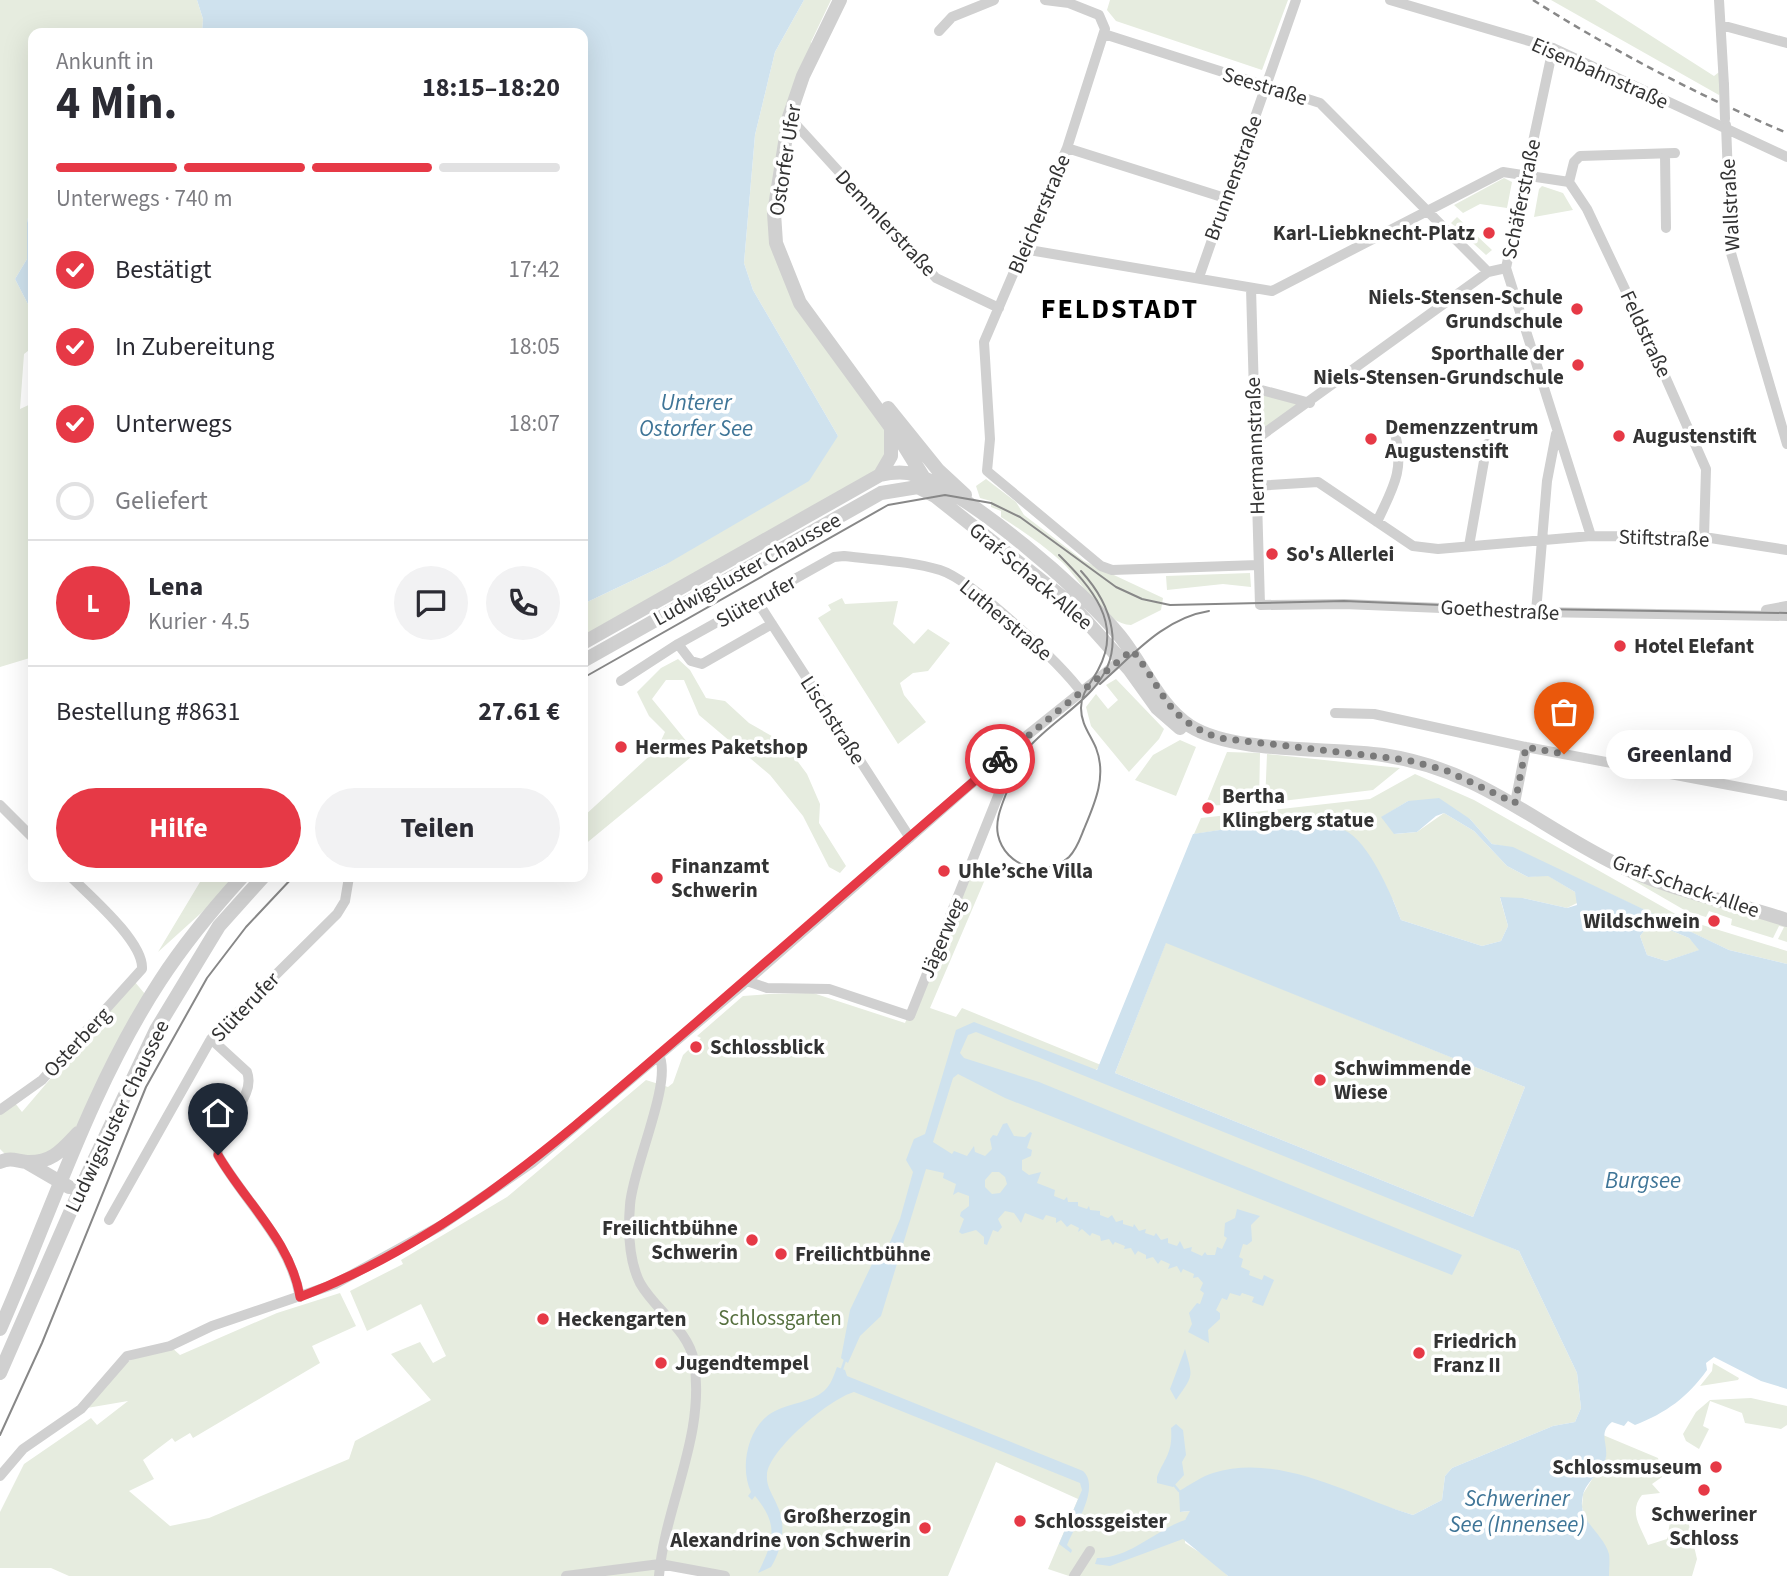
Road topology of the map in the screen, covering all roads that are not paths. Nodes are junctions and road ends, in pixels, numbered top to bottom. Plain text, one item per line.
1 (840, 0) edge
2 (993, 0) edge
3 (1045, 0) edge
4 (1296, 0) edge
5 (1390, 0) edge
6 (1719, 0) edge
7 (1721, 25) junction
8 (939, 30) dead end
9 (1104, 34) junction
10 (1787, 43) edge
11 (1553, 48) junction
12 (1266, 87) junction
13 (789, 117) junction
14 (1726, 131) junction
15 (1067, 148) junction
16 (1787, 157) edge
17 (1526, 173) junction
18 (1569, 182) junction
19 (1225, 198) junction
20 (1426, 212) junction
21 (1666, 228) dead end
22 (1023, 249) junction
23 (1506, 268) junction
24 (1489, 272) junction
25 (1199, 277) junction
26 (793, 285) junction
27 (1251, 288) junction
28 (999, 308) junction
29 (1254, 388) junction
30 (1310, 403) junction
31 (891, 427) junction
32 (1557, 428) junction
33 (1395, 434) dead end
34 (910, 436) junction
35 (1255, 440) junction
36 (1487, 444) dead end
37 (1787, 444) edge
38 (909, 467) junction
39 (938, 470) joint
40 (880, 475) junction
41 (1256, 485) junction
42 (929, 487) junction
43 (960, 490) junction
44 (881, 493) junction
45 (1377, 522) junction
46 (993, 523) junction
47 (1591, 536) junction
48 (1704, 537) junction
49 (1541, 539) junction
50 (1469, 546) junction
51 (1787, 550) edge
52 (834, 557) joint
53 (1258, 565) junction
54 (757, 601) junction
55 (1261, 605) joint
56 (1787, 606) edge
57 (1536, 612) junction
58 (1740, 615) junction
59 (1787, 617) edge
60 (772, 624) junction
61 (588, 640) edge
62 (678, 644) junction
63 (1132, 650) junction
64 (588, 659) edge
65 (1121, 660) junction
66 (621, 681) dead end
67 (1082, 693) junction
68 (1335, 713) dead end
69 (1020, 741) junction
70 (1256, 744) junction
71 (1526, 747) junction
72 (1787, 796) edge
73 (1515, 803) junction
74 (0, 804) edge
75 (28, 833) edge
76 (910, 838) junction
77 (76, 882) edge
78 (238, 882) edge
79 (259, 882) edge
80 (348, 882) edge
81 (1787, 920) edge
82 (747, 981) junction
83 (211, 1039) junction
84 (659, 1055) junction
85 (0, 1110) edge
86 (87, 1121) junction
87 (25, 1161) junction
88 (0, 1162) edge
89 (61, 1184) junction
90 (79, 1192) junction
91 (109, 1220) dead end
92 (300, 1297) junction
93 (0, 1329) edge
94 (0, 1373) edge
95 (0, 1476) edge
96 (1090, 1551) dead end
97 (660, 1564) junction
98 (566, 1576) edge
99 (659, 1576) edge
100 (725, 1576) edge
101 (1074, 1576) edge

1 - 13 street, Ostorfer Ufer
2 - 8 street
3 - 9 street
4 - 12 street, Brunnenstraße
5 - 11 street, Eisenbahnstraße
6 - 7 street, Wallstraße
7 - 10 street
7 - 14 street, Wallstraße, bridge
9 - 12 street, Seestraße
9 - 15 street, Bleicherstraße
11 - 14 street, Eisenbahnstraße
11 - 17 street, Schäferstraße
12 - 19 street, Brunnenstraße
12 - 20 street, Seestraße
13 - 26 street, Ostorfer Ufer
13 - 28 street, Demmlerstraße
14 - 16 street, Eisenbahnstraße
14 - 37 street, Wallstraße
15 - 19 street
15 - 22 street, Bleicherstraße
17 - 18 street
17 - 20 street
17 - 23 street, Schäferstraße
18 - 21 street
18 - 48 street, Feldstraße
19 - 25 street, Brunnenstraße
20 - 24 street
20 - 27 street
22 - 25 street
22 - 28 street, Bleicherstraße
23 - 24 street
23 - 32 street, Schäferstraße
24 - 30 street
25 - 27 street
26 - 31 street, Ostorfer Ufer
26 - 34 street, Ostorfer Ufer
27 - 29 street, Hermannstraße
28 - 53 street, Bleicherstraße
29 - 30 street
29 - 35 street, Hermannstraße
30 - 35 street
31 - 38 street, Ostorfer Ufer
31 - 40 street
32 - 47 street, Schäferstraße
32 - 49 street, Schäferstraße
33 - 45 street
34 - 38 street
34 - 39 street, Ostorfer Ufer
35 - 41 street, Hermannstraße
36 - 50 street
38 - 40 street, Graf-Schack-Allee
38 - 42 street, Graf-Schack-Allee
38 - 43 street, Graf-Schack-Allee
38 - 44 street
39 - 43 street, Graf-Schack-Allee
40 - 61 street, Ludwigsluster Chaussee
41 - 45 street, Stiftstraße
41 - 53 street, Hermannstraße
42 - 43 street, Ludwigsluster Chaussee
42 - 44 street, Ludwigsluster Chaussee
42 - 46 street, Graf-Schack-Allee
42 - 65 street, Graf-Schack-Allee
43 - 46 street, Graf-Schack-Allee
44 - 64 street, Ludwigsluster Chaussee
45 - 50 street, Stiftstraße
46 - 63 street, Graf-Schack-Allee
47 - 48 street, Stiftstraße
47 - 49 street, Stiftstraße
48 - 51 street, Stiftstraße
49 - 50 street, Stiftstraße
49 - 57 street, Schäferstraße
52 - 54 street, Slüterufer
52 - 67 street, Lutherstraße
53 - 55 street, Hermannstraße
54 - 60 street, Lischstraße
54 - 62 street, Slüterufer
55 - 57 street, Goethestraße
56 - 58 street, Goethestraße
57 - 58 street, Goethestraße
58 - 59 street, Goethestraße
60 - 62 street, Slüterufer
60 - 76 street, Lischstraße
62 - 66 street, Slüterufer
63 - 65 street
63 - 70 street, Graf-Schack-Allee
65 - 67 street
65 - 70 street, Graf-Schack-Allee
67 - 69 street
68 - 71 street
69 - 76 street
69 - 82 street, Jägerweg
70 - 73 street, Graf-Schack-Allee
71 - 72 street
71 - 73 street
73 - 81 street, Graf-Schack-Allee
74 - 75 street
76 - 82 street
77 - 85 street, Osterberg
78 - 86 street, Ludwigsluster Chaussee
79 - 90 street, Ludwigsluster Chaussee
80 - 83 street, Slüterufer
82 - 84 street
83 - 91 street, Slüterufer
83 - 92 street
84 - 92 street
84 - 97 street
86 - 87 street
86 - 89 street, Ludwigsluster Chaussee
87 - 88 street
87 - 89 street
89 - 90 street
89 - 93 street, Ludwigsluster Chaussee
90 - 94 street, Ludwigsluster Chaussee
92 - 95 street
96 - 101 street
97 - 98 street
97 - 99 street
97 - 100 street

